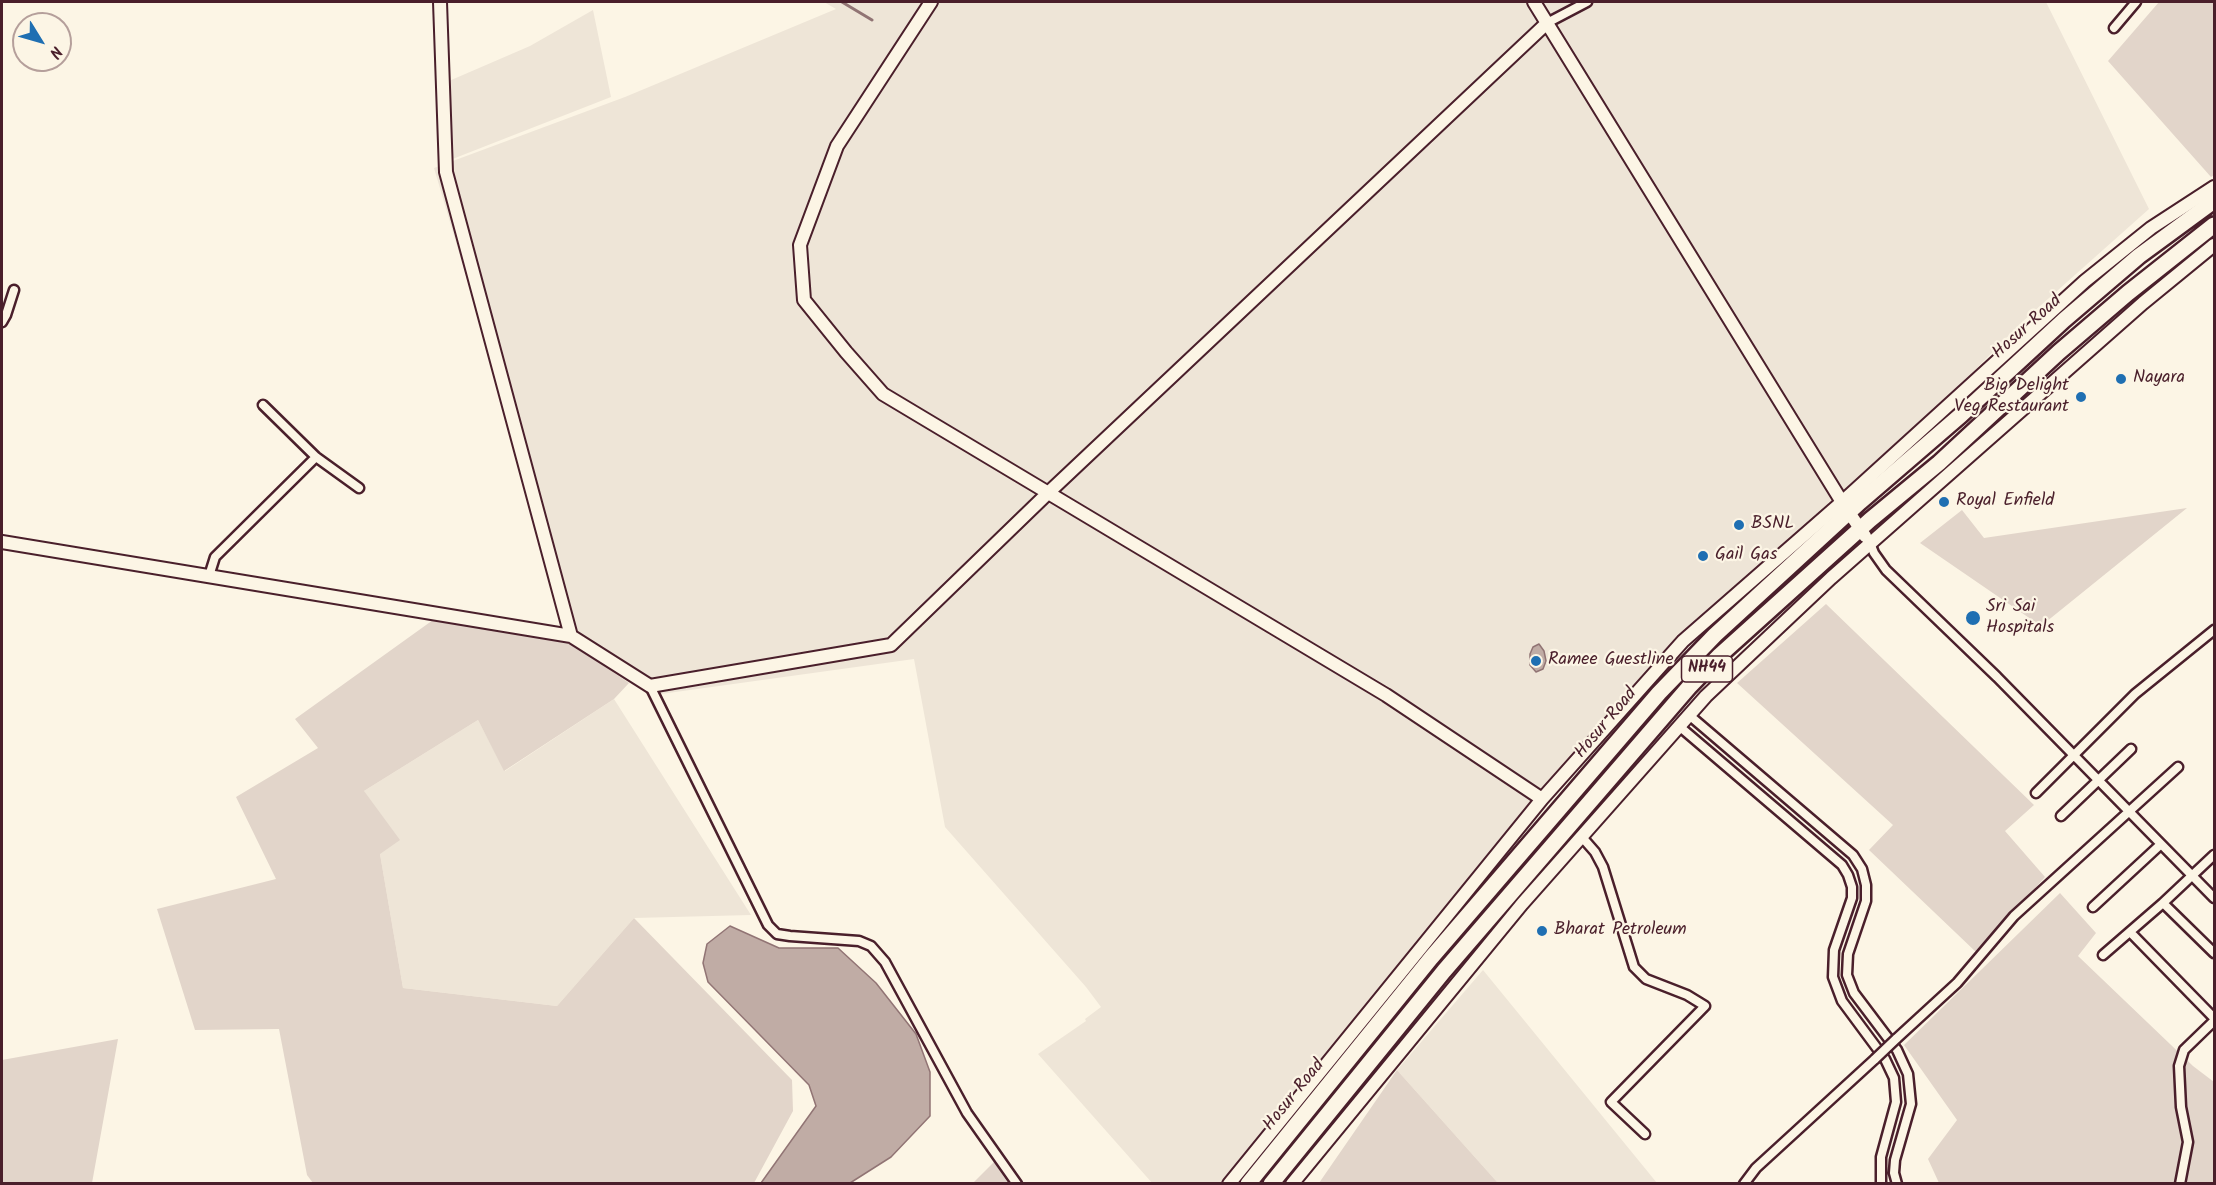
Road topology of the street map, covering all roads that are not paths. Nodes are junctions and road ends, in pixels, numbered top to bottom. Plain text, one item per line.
1 (440, 2) edge
2 (931, 2) edge
3 (1534, 2) edge
4 (1587, 2) edge
5 (2136, 2) edge
6 (1547, 23) junction
7 (2114, 28) dead end
8 (2214, 187) edge
9 (2214, 201) edge
10 (2214, 225) edge
11 (2214, 245) edge
12 (14, 290) dead end
13 (2, 322) edge
14 (263, 405) dead end
15 (316, 457) junction
16 (359, 488) dead end
17 (1048, 493) junction
18 (1845, 507) junction
19 (1860, 528) junction
20 (1874, 540) junction
21 (2, 542) edge
22 (209, 576) junction
23 (2214, 630) edge
24 (571, 636) junction
25 (650, 686) junction
26 (1689, 715) junction
27 (1679, 726) junction
28 (2131, 748) dead end
29 (2074, 756) junction
30 (2178, 767) dead end
31 (2098, 781) junction
32 (2036, 793) dead end
33 (1542, 799) junction
34 (2129, 813) junction
35 (2061, 816) dead end
36 (1581, 836) junction
37 (2160, 845) junction
38 (2214, 855) edge
39 (2192, 876) junction
40 (2214, 898) edge
41 (2163, 903) junction
42 (2093, 907) dead end
43 (2130, 933) junction
44 (2214, 953) edge
45 (2103, 955) dead end
46 (2214, 1019) edge
47 (1645, 1134) dead end
48 (1017, 1184) edge
49 (1229, 1184) edge
50 (1248, 1184) edge
51 (1271, 1184) edge
52 (1292, 1184) edge
53 (1744, 1184) edge
54 (1881, 1184) edge
55 (1896, 1184) edge
56 (2180, 1184) edge

1 - 24 street
2 - 17 street
3 - 6 street
4 - 6 street
5 - 7 street
6 - 17 street
6 - 18 street
8 - 18 street
9 - 18 highway, Hosur Road / NH44
10 - 19 highway, Hosur Road / NH44
11 - 20 street
12 - 13 street
14 - 15 street
15 - 16 street
15 - 22 street
17 - 25 street
17 - 33 street
18 - 19 street
18 - 33 street
18 - 50 highway, Hosur Road / NH44
19 - 20 street
19 - 51 highway, Hosur Road / NH44
20 - 26 street
20 - 29 street
21 - 22 street
22 - 24 street
23 - 29 street
24 - 25 street
25 - 48 street
26 - 27 street
26 - 55 street
27 - 36 street
27 - 54 street
28 - 31 street
29 - 31 street
29 - 32 street
30 - 34 street
31 - 34 street
31 - 35 street
33 - 49 street
34 - 37 street
34 - 53 street, bridge
36 - 47 street
36 - 52 street
37 - 39 street
37 - 42 street
38 - 39 street
39 - 40 street
39 - 41 street
41 - 43 street
41 - 44 street
43 - 45 street
43 - 46 street
46 - 56 street

